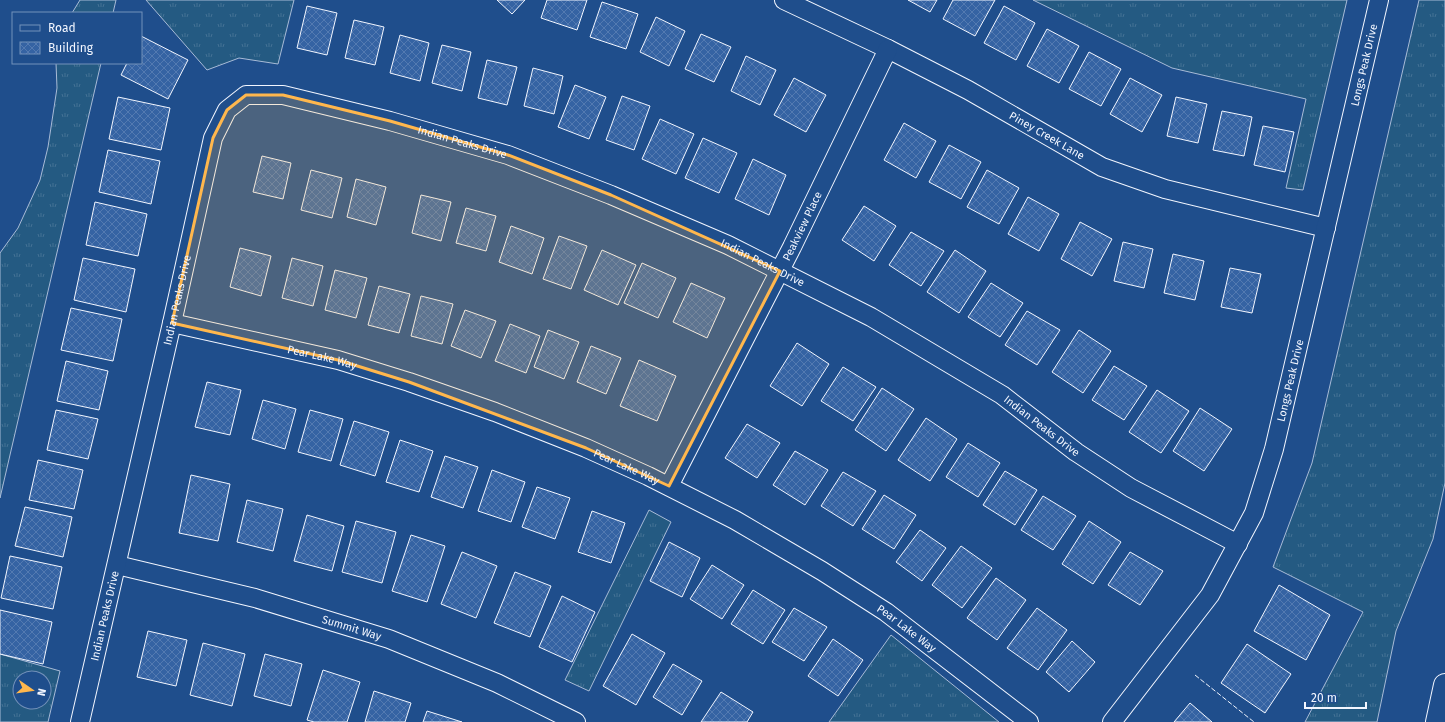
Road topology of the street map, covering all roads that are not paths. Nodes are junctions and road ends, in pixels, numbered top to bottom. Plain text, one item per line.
1 (784, 0) edge
2 (1380, 0) edge
3 (888, 49) junction
4 (1326, 228) junction
5 (780, 271) junction
6 (172, 323) junction
7 (669, 486) junction
8 (1238, 544) junction
9 (117, 566) junction
10 (1445, 685) edge
11 (80, 722) edge
12 (576, 722) edge
13 (1029, 722) edge
14 (1112, 722) edge
15 (1437, 722) edge

1 - 3 street, Piney Creek Lane
2 - 4 street, Longs Peak Drive
3 - 4 street, Piney Creek Lane
3 - 5 street, Peakview Place
4 - 8 street, Longs Peak Drive
5 - 6 street, Indian Peaks Drive
5 - 7 street, Peakview Place
5 - 8 street, Indian Peaks Drive
6 - 7 street, Pear Lake Way
6 - 9 street, Indian Peaks Drive
7 - 13 street, Pear Lake Way
8 - 14 street, Longs Peak Drive
9 - 11 street, Indian Peaks Drive
9 - 12 street, Summit Way
10 - 15 main road

